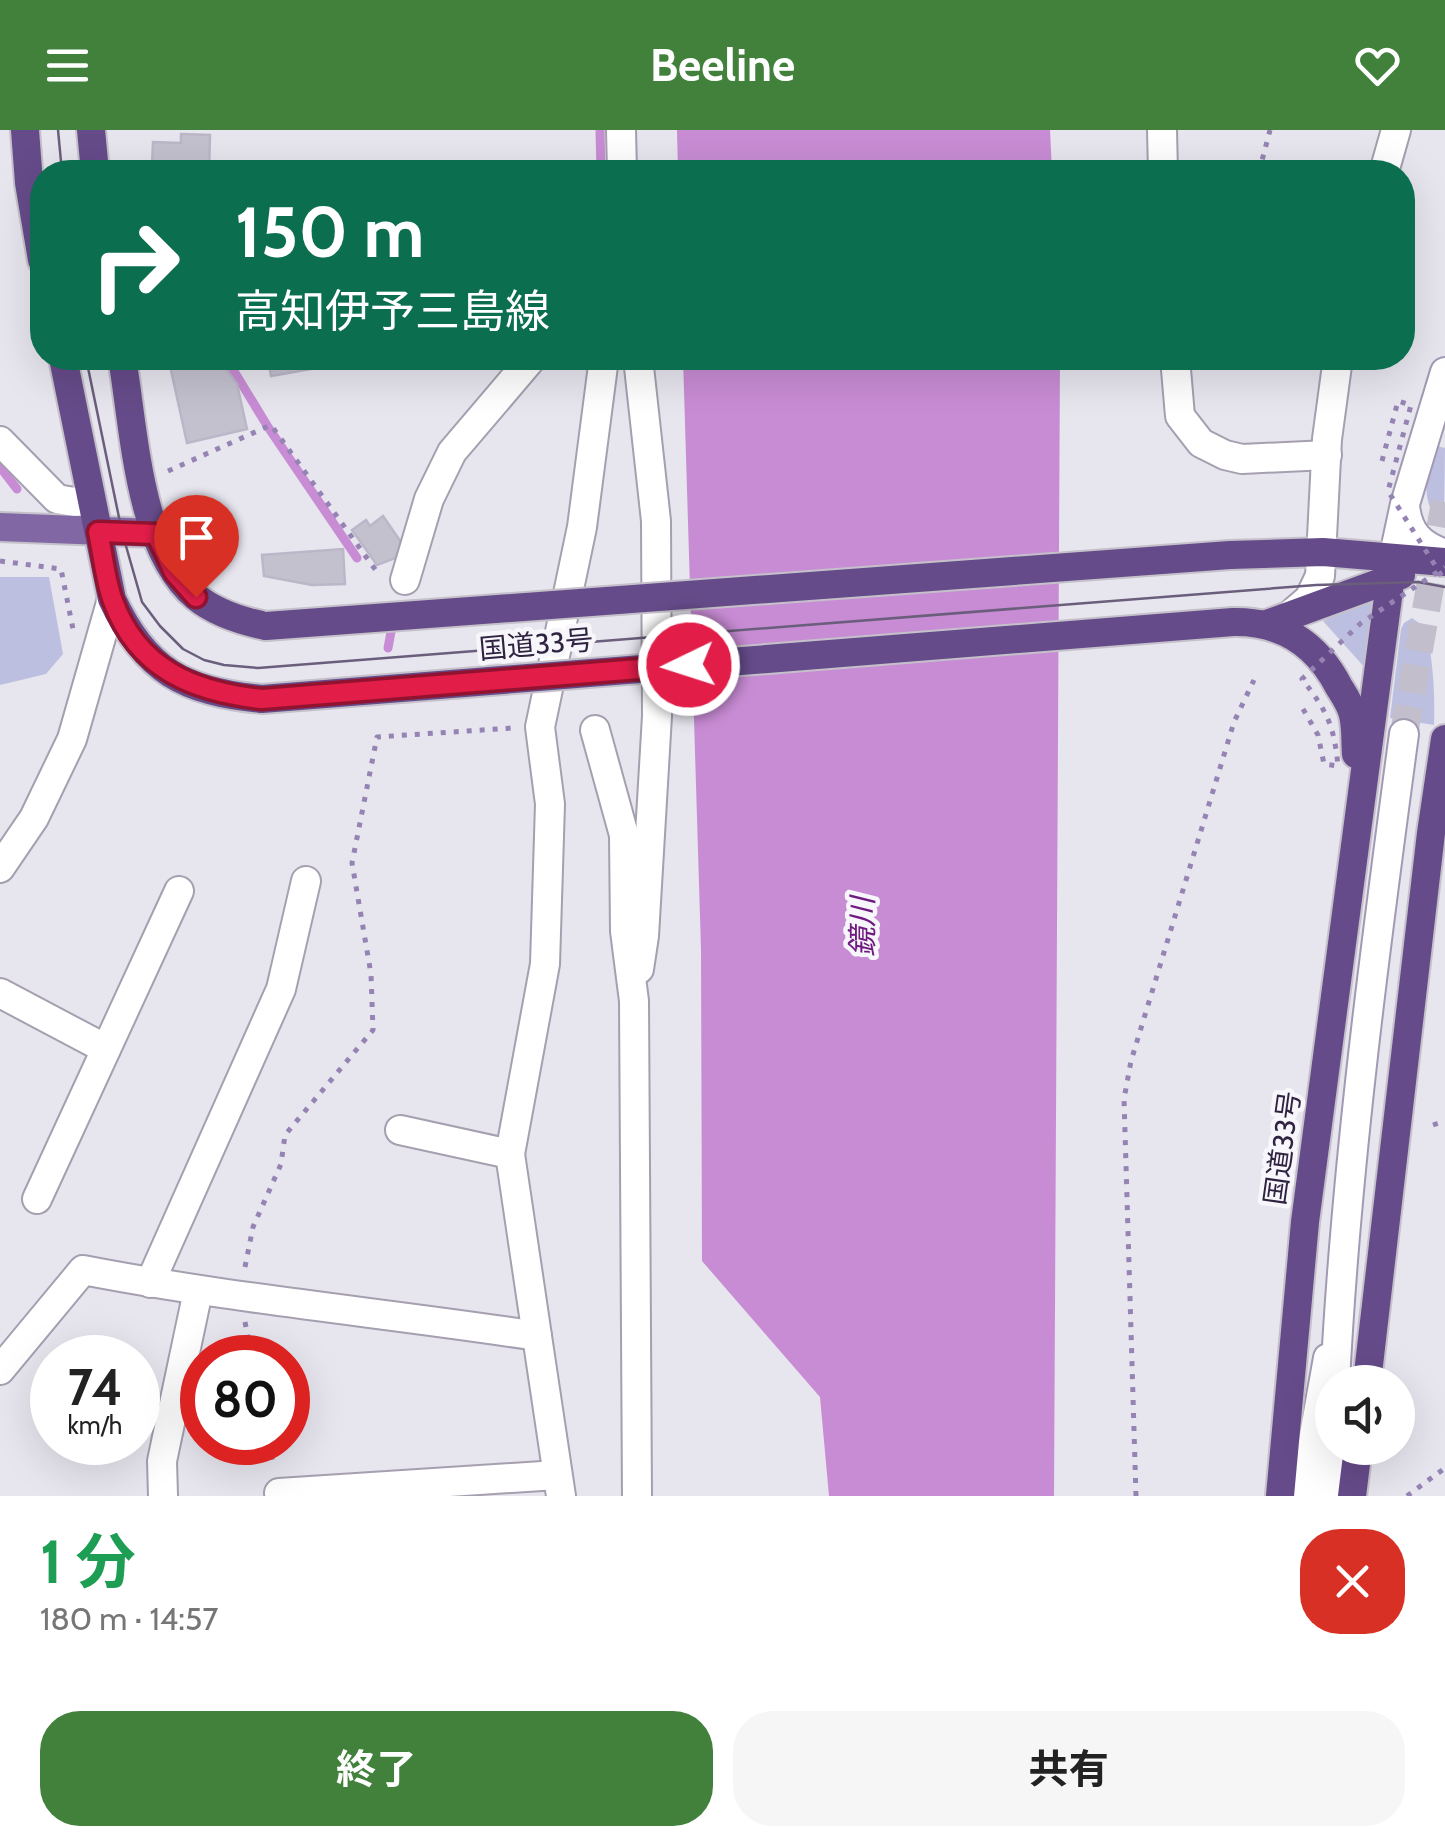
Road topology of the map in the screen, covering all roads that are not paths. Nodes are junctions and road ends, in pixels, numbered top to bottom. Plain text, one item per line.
1 (25, 130) edge
2 (90, 130) edge
3 (621, 130) edge
4 (1162, 130) edge
5 (1396, 130) edge
6 (93, 160) edge
7 (622, 160) edge
8 (1163, 160) edge
9 (1387, 160) edge
10 (30, 184) edge
11 (64, 370) edge
12 (123, 370) edge
13 (522, 370) edge
14 (602, 370) edge
15 (639, 370) edge
16 (1177, 370) edge
17 (1337, 370) edge
18 (1445, 372) edge
19 (0, 441) edge
20 (1326, 455) junction
21 (90, 500) junction
22 (1404, 504) junction
23 (0, 527) edge
24 (98, 532) junction
25 (156, 534) junction
26 (1323, 552) junction
27 (1444, 565) edge
28 (1391, 569) junction
29 (404, 580) road end
30 (112, 599) junction
31 (1277, 620) junction
32 (596, 730) dead end
33 (1404, 734) tunnel mouth
34 (1445, 738) edge
35 (1360, 810) junction
36 (0, 868) edge
37 (306, 881) dead end
38 (179, 891) dead end
39 (0, 994) edge
40 (634, 1000) junction
41 (106, 1049) junction
42 (400, 1130) dead end
43 (510, 1154) junction
44 (37, 1199) dead end
45 (150, 1283) junction
46 (198, 1291) junction
47 (1340, 1292) junction
48 (537, 1336) junction
49 (1336, 1365) edge
50 (1369, 1365) edge
51 (0, 1370) edge
52 (1330, 1465) edge
53 (1356, 1465) edge
54 (559, 1486) edge
55 (279, 1493) dead end
56 (163, 1496) edge
57 (637, 1496) edge
58 (1280, 1496) edge
59 (1302, 1496) edge
60 (1329, 1496) edge
61 (1352, 1496) edge

1 - 10 highway
2 - 6 highway
3 - 7 street
4 - 8 street
5 - 9 street
11 - 21 highway, 国道33号
12 - 25 highway, 国道33号
13 - 29 street
14 - 43 street
15 - 40 street
16 - 20 street
17 - 20 street
18 - 22 street
19 - 21 street
20 - 26 street
21 - 24 highway, 国道33号
22 - 27 street
22 - 28 street
23 - 24 main road
24 - 25 main road
24 - 30 highway, 国道33号
25 - 26 highway, 国道33号, bridge
26 - 28 highway, 国道33号
26 - 31 street
27 - 28 highway, 国道33号
28 - 31 highway
28 - 35 highway, 国道33号
30 - 31 highway, 国道33号, bridge
30 - 36 street
31 - 35 highway, 国道33号
32 - 40 street
33 - 47 street
34 - 50 highway
35 - 58 highway, 国道33号
37 - 45 street
38 - 41 street
39 - 41 street
40 - 57 street
41 - 44 street
42 - 43 street
43 - 48 street
45 - 46 street
45 - 51 street
46 - 48 street
46 - 56 street
47 - 49 street
47 - 59 street
48 - 54 street
52 - 60 street
53 - 61 highway
54 - 55 street

